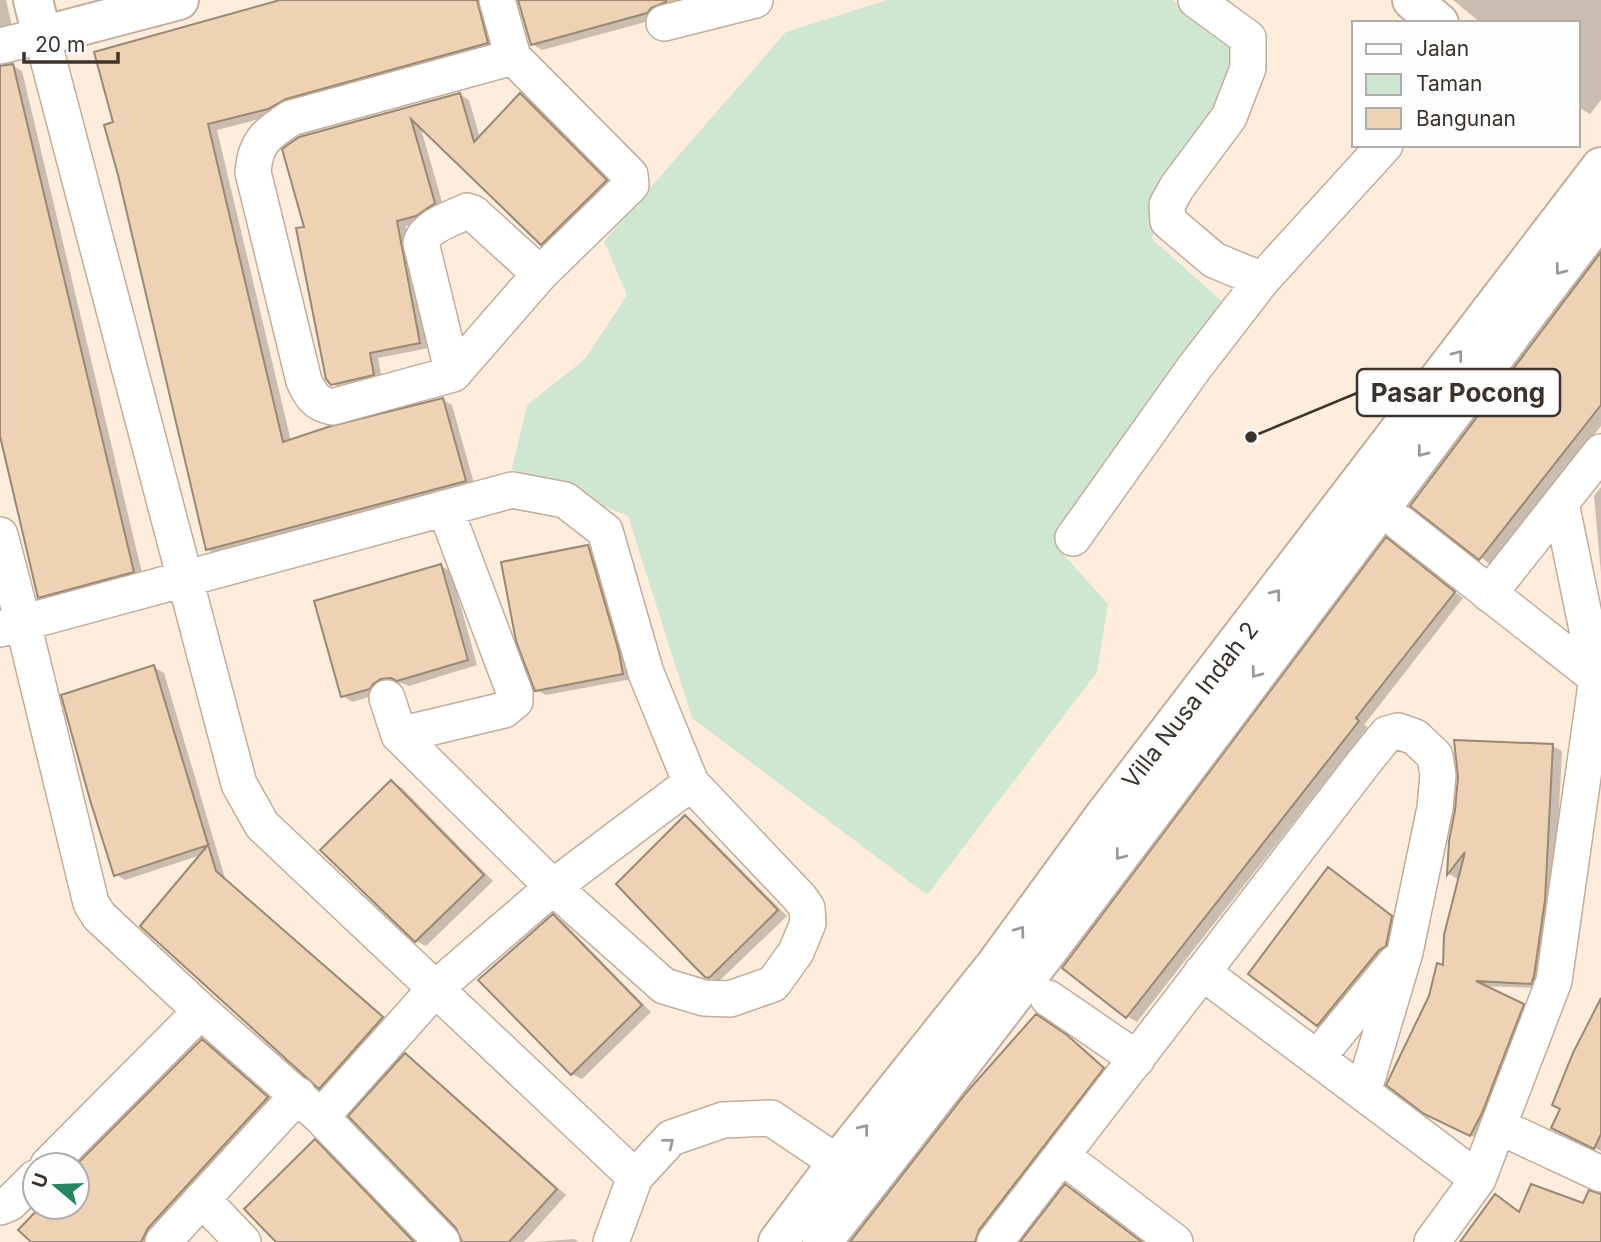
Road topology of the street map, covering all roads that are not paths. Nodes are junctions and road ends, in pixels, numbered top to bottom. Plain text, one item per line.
1 (33, 0) edge
2 (179, 0) edge
3 (497, 0) edge
4 (755, 0) edge
5 (1198, 0) edge
6 (1412, 0) edge
7 (1437, 21) edge
8 (664, 23) dead end
9 (42, 36) junction
10 (0, 46) edge
11 (513, 57) junction
12 (1580, 144) edge
13 (1383, 147) edge
14 (1601, 164) edge
15 (1601, 216) edge
16 (540, 274) junction
17 (1262, 279) junction
18 (453, 374) junction
19 (1601, 452) edge
20 (1562, 503) junction
21 (445, 508) junction
22 (1378, 508) junction
23 (0, 535) edge
24 (1073, 538) dead end
25 (185, 579) junction
26 (1489, 594) junction
27 (12, 626) edge
28 (1597, 678) junction
29 (387, 698) dead end
30 (399, 735) junction
31 (691, 783) junction
32 (553, 887) junction
33 (1405, 952) junction
34 (1202, 972) junction
35 (1023, 982) junction
36 (436, 988) junction
37 (201, 1011) junction
38 (1317, 1058) junction
39 (1137, 1059) junction
40 (1363, 1093) junction
41 (310, 1106) junction
42 (1498, 1126) junction
43 (62, 1151) edge
44 (1062, 1156) junction
45 (853, 1173) junction
46 (1601, 1174) edge
47 (635, 1177) junction
48 (1478, 1179) junction
49 (21, 1192) edge
50 (202, 1199) junction
51 (0, 1207) edge
52 (163, 1242) edge
53 (243, 1242) edge
54 (442, 1242) edge
55 (611, 1242) edge
56 (778, 1242) edge
57 (822, 1242) edge
58 (995, 1242) edge
59 (1175, 1242) edge
60 (1432, 1242) edge

1 - 9 main road
2 - 9 main road
3 - 11 street
4 - 8 street
5 - 17 street
6 - 7 main road
9 - 10 street
9 - 25 street
11 - 16 street
11 - 18 street
12 - 14 main road
13 - 17 street
22 -> 14 main road, Villa Nusa Indah 2
15 -> 22 main road, Villa Nusa Indah 2
16 - 18 street
16 - 18 street
17 - 24 street
19 - 20 street
20 - 26 street
20 - 28 street
21 - 25 street
21 - 30 street
21 - 31 street
22 - 26 street
22 - 35 main road, Villa Nusa Indah 2
23 - 27 street
25 - 27 street
25 - 36 street
26 - 28 street
27 - 37 street
28 - 42 street
29 - 30 street
30 - 32 street
31 - 32 street
31 - 32 street
32 - 36 street
33 - 34 street
33 - 38 street
33 - 40 street
34 - 38 street
34 - 39 street
35 - 39 street
35 - 45 main road, Villa Nusa Indah 2
36 - 41 street
36 - 47 street
37 - 41 street
37 - 43 street
38 - 40 street
39 - 44 street
40 - 48 street
41 - 50 street
41 - 54 street
42 - 46 street
42 - 48 street
44 - 58 street
44 - 59 street
47 -> 45 street
45 - 56 main road, Villa Nusa Indah 2
45 - 57 main road, Villa Nusa Indah 2
47 - 55 street
48 - 60 street
49 - 51 street
50 - 52 street
50 - 53 street

